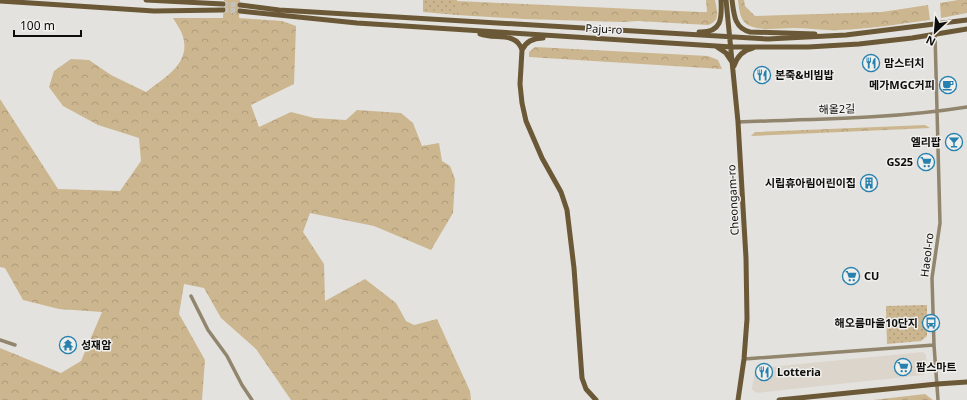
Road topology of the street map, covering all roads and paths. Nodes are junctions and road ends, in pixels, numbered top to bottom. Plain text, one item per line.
1 (146, 0) edge
2 (720, 0) edge
3 (726, 0) edge
4 (732, 0) edge
5 (0, 1) edge
6 (223, 4) tunnel mouth
7 (240, 5) tunnel mouth
8 (223, 10) tunnel mouth
9 (240, 11) tunnel mouth
10 (967, 20) edge
11 (967, 29) edge
12 (637, 31) junction
13 (475, 32) junction
14 (936, 34) junction
15 (557, 36) junction
16 (826, 36) junction
17 (731, 37) junction
18 (708, 45) junction
19 (732, 47) junction
20 (759, 47) junction
21 (522, 50) junction
22 (734, 67) junction
23 (967, 107) edge
24 (937, 112) junction
25 (738, 122) junction
26 (191, 296) dead end
27 (0, 340) edge
28 (15, 345) dead end
29 (934, 345) junction
30 (744, 359) junction
31 (967, 382) edge
32 (937, 384) junction
33 (252, 400) edge
34 (596, 400) edge
35 (738, 400) edge
36 (779, 400) edge
37 (938, 400) edge

1 - 6 main road
2 - 12 main road
3 - 17 main road, Cheongam-ro
4 - 16 main road
5 - 8 main road
7 - 12 main road, Paju-ro
9 - 13 main road, Paju-ro
10 - 16 main road, Paju-ro
11 - 14 main road, Paju-ro
12 - 17 main road, Paju-ro
13 - 15 main road, Paju-ro
13 - 21 main road
14 - 20 main road, Paju-ro
14 - 24 street, Haeol-ro
15 - 18 main road, Paju-ro
15 - 21 main road
16 - 17 main road, Paju-ro
17 - 19 main road, Cheongam-ro
18 - 19 main road, Paju-ro
18 - 22 main road
19 - 20 main road, Paju-ro
19 - 22 main road, Cheongam-ro
20 - 22 main road
21 - 34 main road
22 - 25 main road, Cheongam-ro
23 - 24 street, 해올2길
24 - 25 street, 해올2길
24 - 29 street, Haeol-ro
25 - 30 main road, Cheongam-ro
26 - 33 street
27 - 28 street
29 - 30 street
29 - 32 street, Haeol-ro
30 - 35 main road, Cheongam-ro
31 - 32 main road
32 - 36 main road
32 - 37 street, Haeol-ro

